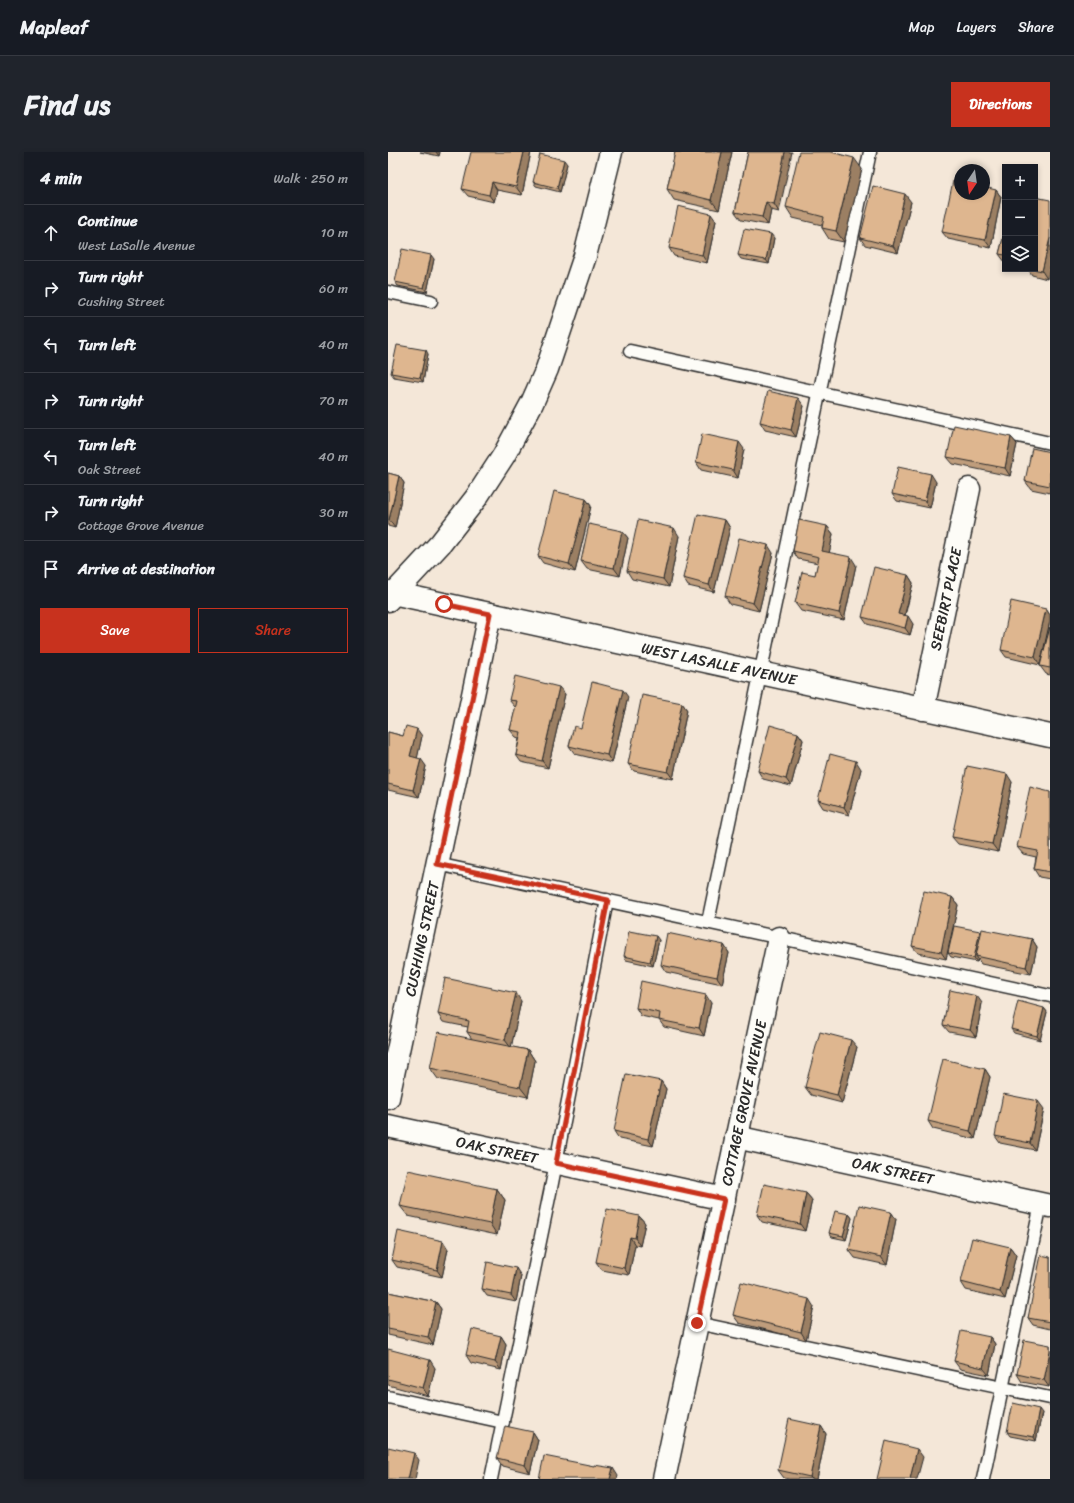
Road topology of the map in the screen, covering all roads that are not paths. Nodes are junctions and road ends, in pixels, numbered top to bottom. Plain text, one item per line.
1 (612, 152) edge
2 (870, 152) edge
3 (388, 292) edge
4 (431, 302) dead end
5 (630, 351) dead end
6 (819, 392) junction
7 (1050, 443) edge
8 (969, 489) dead end
9 (390, 595) edge
10 (490, 614) junction
11 (760, 673) junction
12 (923, 709) junction
13 (1050, 736) edge
14 (437, 864) junction
15 (608, 900) junction
16 (708, 922) junction
17 (779, 938) junction
18 (1050, 996) edge
19 (388, 1098) edge
20 (388, 1126) edge
21 (736, 1137) junction
22 (556, 1163) junction
23 (724, 1199) junction
24 (1046, 1205) edge
25 (697, 1323) junction
26 (1002, 1387) junction
27 (388, 1397) edge
28 (1050, 1398) edge
29 (503, 1422) junction
30 (491, 1479) edge
31 (664, 1479) edge
32 (983, 1479) edge

1 - 9 street
2 - 6 lane
3 - 4 lane
5 - 6 lane
6 - 7 lane
6 - 11 lane
8 - 12 street, SEEBIRT PLACE
9 - 10 street, WEST LASALLE AVENUE
10 - 11 street, WEST LASALLE AVENUE
10 - 14 street, CUSHING STREET
11 - 12 street, WEST LASALLE AVENUE
11 - 16 lane
12 - 13 street, WEST LASALLE AVENUE
14 - 15 lane
14 - 19 street, CUSHING STREET
15 - 16 lane
15 - 22 lane
16 - 17 lane
17 - 18 lane
17 - 21 street, COTTAGE GROVE AVENUE
20 - 22 street, OAK STREET
21 - 23 street, COTTAGE GROVE AVENUE
21 - 24 street, OAK STREET
22 - 23 street, OAK STREET
22 - 29 lane
23 - 25 street, COTTAGE GROVE AVENUE
24 - 26 lane
25 - 26 lane
25 - 31 street, COTTAGE GROVE AVENUE
26 - 28 lane
26 - 32 lane
27 - 29 lane
29 - 30 lane

